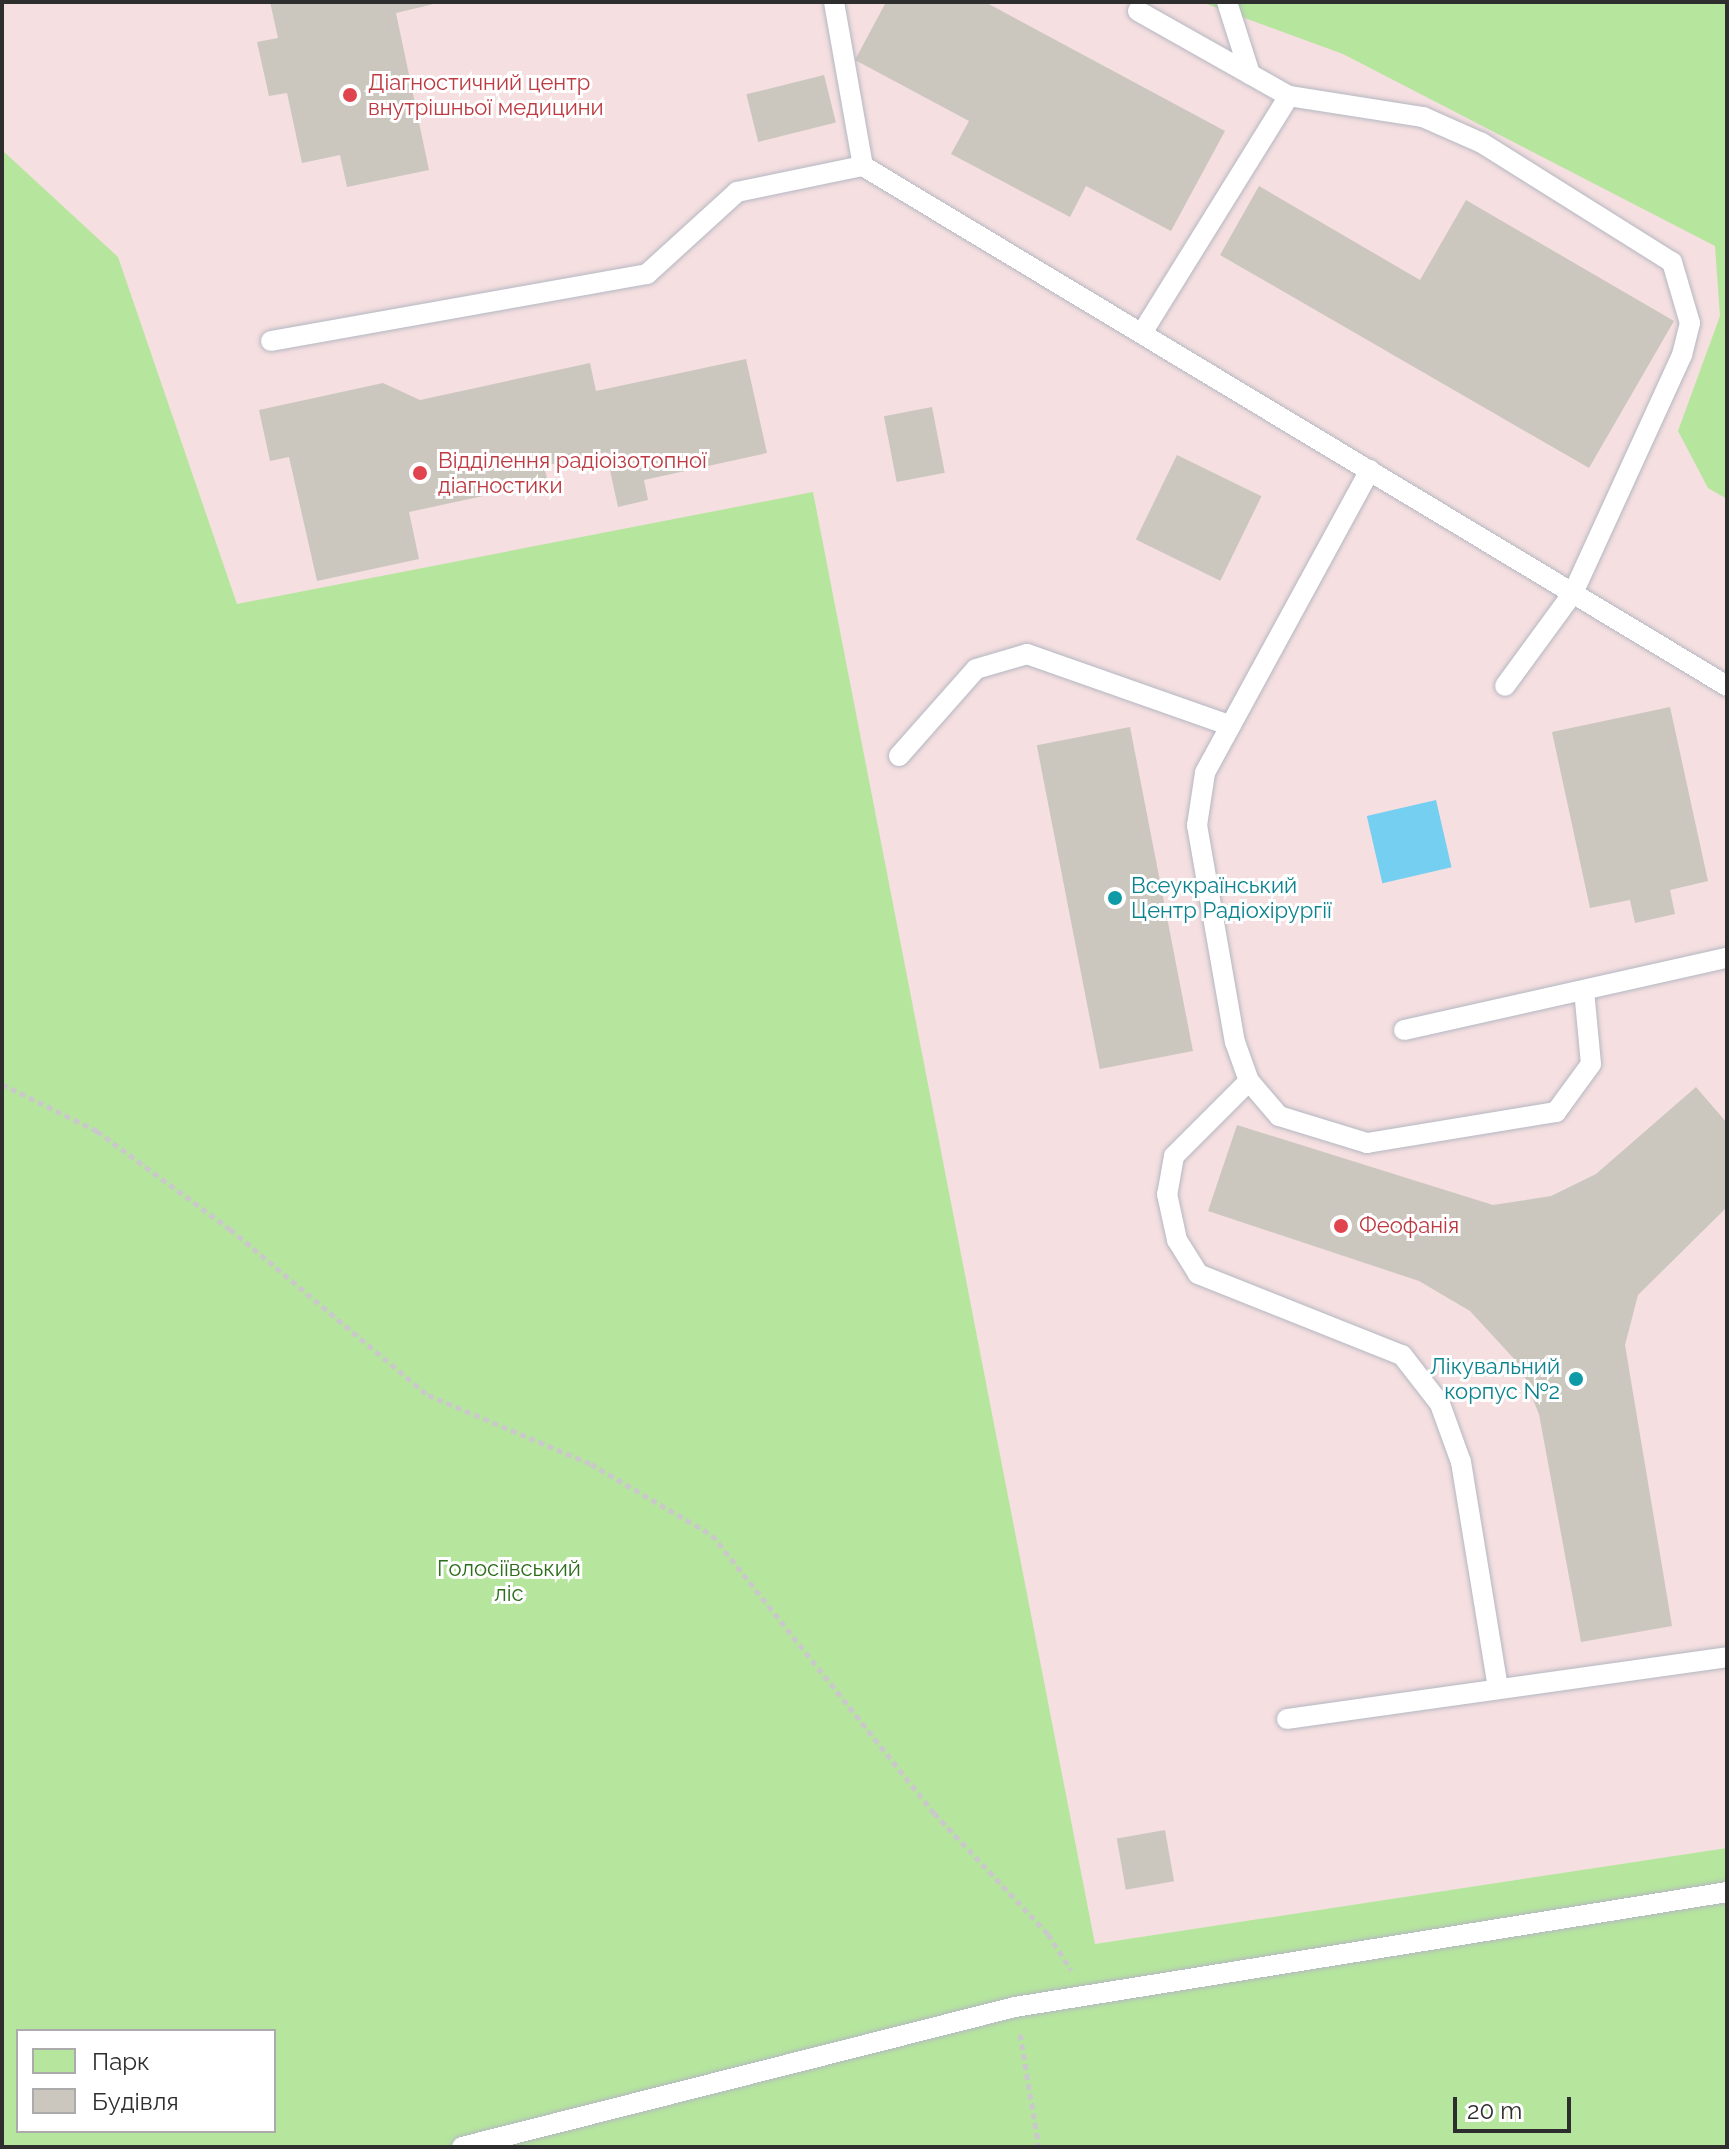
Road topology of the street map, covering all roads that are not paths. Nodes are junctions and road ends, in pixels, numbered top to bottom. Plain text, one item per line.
1 (834, 2) edge
2 (1227, 2) edge
3 (1138, 11) dead end
4 (1250, 74) junction
5 (1289, 96) junction
6 (863, 166) junction
7 (1142, 333) junction
8 (271, 341) dead end
9 (1370, 470) junction
10 (1573, 593) junction
11 (1505, 686) dead end
12 (1727, 686) edge
13 (1231, 726) junction
14 (899, 756) dead end
15 (1727, 958) edge
16 (1584, 990) junction
17 (1404, 1030) dead end
18 (1249, 1081) junction
19 (1727, 1657) edge
20 (1498, 1689) junction
21 (1287, 1719) dead end
22 (1727, 1892) edge
23 (462, 2147) edge

1 - 6 lane
2 - 4 lane
3 - 4 lane
4 - 5 lane
5 - 7 lane
5 - 10 lane
6 - 7 lane
6 - 8 lane
7 - 9 lane
9 - 10 lane
9 - 13 lane
10 - 11 lane
10 - 12 lane
13 - 14 lane
13 - 18 lane
15 - 16 lane
16 - 17 lane
16 - 18 lane
18 - 20 lane
19 - 20 lane
20 - 21 lane
22 - 23 lane

